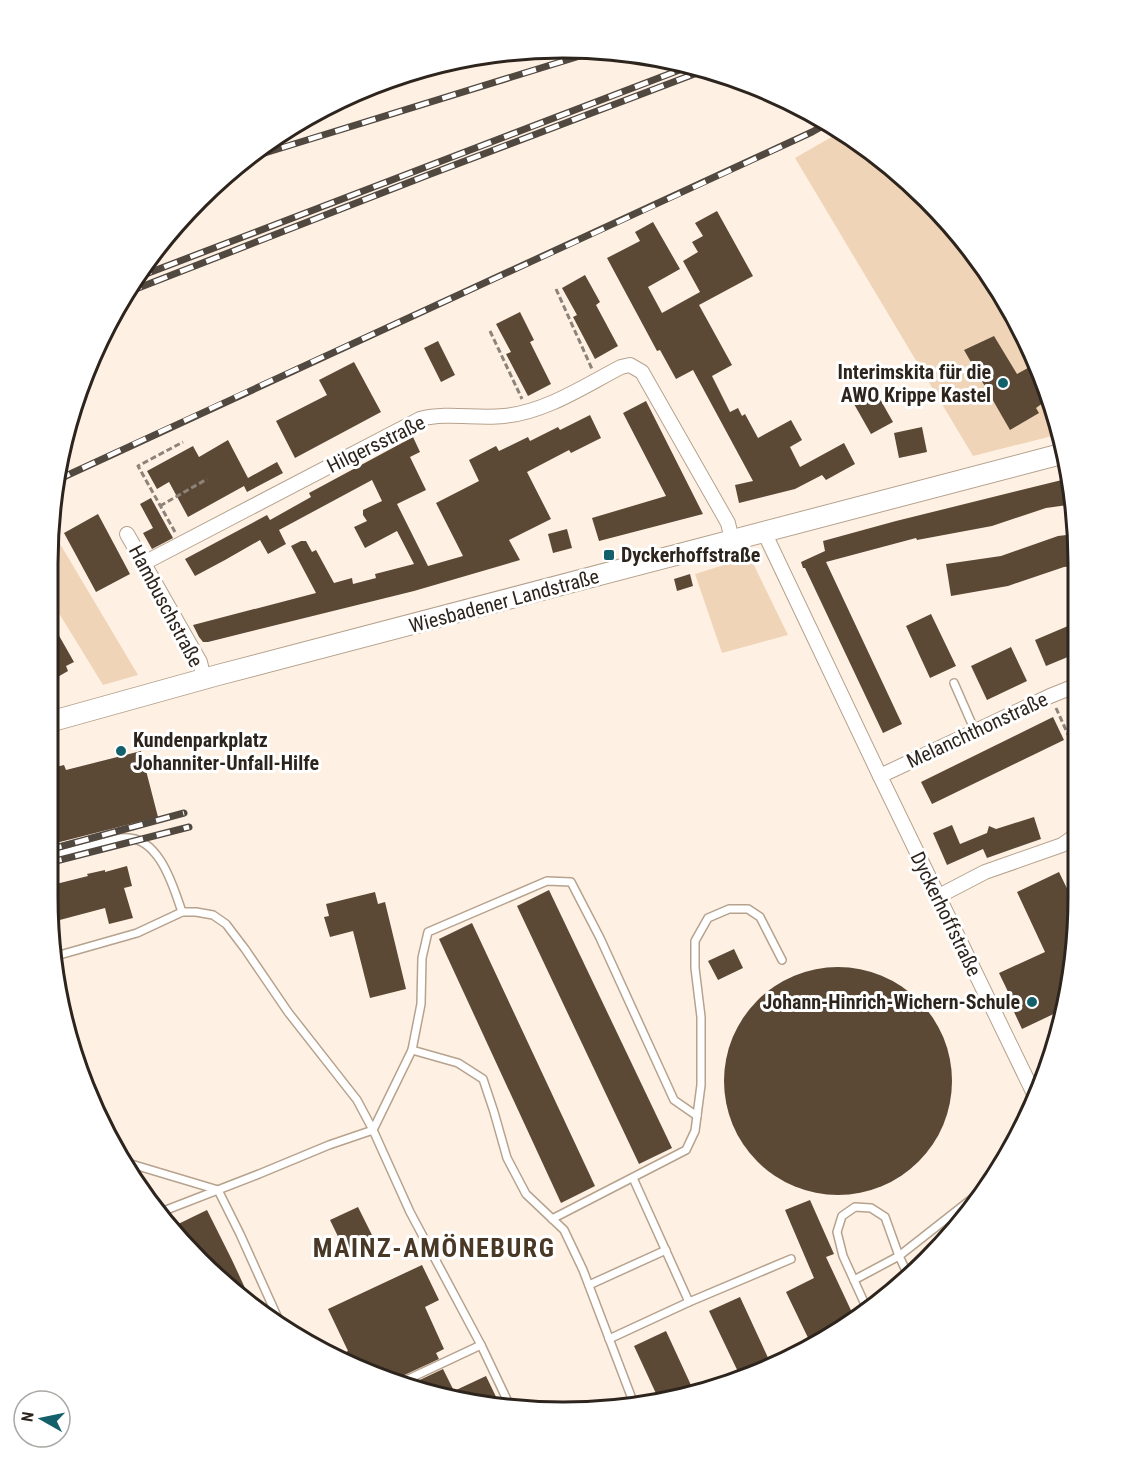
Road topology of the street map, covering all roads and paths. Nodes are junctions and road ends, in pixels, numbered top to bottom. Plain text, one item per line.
1 (556, 289) dead end
2 (490, 331) dead end
3 (597, 380) junction
4 (527, 412) junction
5 (183, 442) dead end
6 (1057, 455) edge
7 (207, 479) dead end
8 (160, 506) junction
9 (764, 531) junction
10 (127, 534) dead end
11 (732, 540) junction
12 (181, 544) junction
13 (144, 563) junction
14 (204, 679) junction
15 (954, 683) dead end
16 (1069, 688) edge
17 (1050, 696) junction
18 (58, 719) edge
19 (975, 731) junction
20 (1069, 737) edge
21 (879, 776) junction
22 (1069, 840) edge
23 (58, 854) edge
24 (938, 897) junction
25 (182, 912) junction
26 (62, 954) edge
27 (782, 960) dead end
28 (412, 1050) junction
29 (1031, 1088) edge
30 (697, 1116) junction
31 (373, 1130) junction
32 (136, 1165) edge
33 (633, 1178) junction
34 (218, 1190) junction
35 (962, 1207) edge
36 (167, 1210) edge
37 (552, 1219) junction
38 (666, 1250) junction
39 (899, 1256) junction
40 (791, 1259) dead end
41 (905, 1269) edge
42 (854, 1280) junction
43 (589, 1285) junction
44 (689, 1302) junction
45 (864, 1303) edge
46 (275, 1311) edge
47 (609, 1339) junction
48 (481, 1345) junction
49 (410, 1378) edge
50 (632, 1398) edge
51 (507, 1399) edge

1 - 3 path
2 - 4 path
3 - 4 street, Hilgersstraße
3 - 11 street, Hilgersstraße
4 - 12 street, Hilgersstraße
5 - 8 path
6 - 9 main road, Wiesbadener Landstraße
7 - 8 path
8 - 12 path
9 - 11 main road, Wiesbadener Landstraße
9 - 21 street, Dyckerhoffstraße
10 - 13 street, Hambuschstraße
11 - 14 main road, Wiesbadener Landstraße
12 - 13 street, Hilgersstraße
13 - 14 street, Hambuschstraße
14 - 18 main road, Wiesbadener Landstraße
15 - 19 lane
16 - 17 street, Melanchthonstraße
17 - 19 street, Melanchthonstraße
17 - 20 path
19 - 21 street, Melanchthonstraße
21 - 24 street, Dyckerhoffstraße
22 - 24 street
23 - 25 lane
24 - 29 street, Dyckerhoffstraße
25 - 26 lane
25 - 31 lane
27 - 30 lane
28 - 30 lane
28 - 31 lane
28 - 37 lane
30 - 33 lane
31 - 34 lane
31 - 48 lane
32 - 34 lane
33 - 37 lane
33 - 38 lane
34 - 36 lane
34 - 46 lane
35 - 39 lane
37 - 43 lane
38 - 43 lane
38 - 44 lane
39 - 41 lane
39 - 42 lane
39 - 42 lane
40 - 44 lane
42 - 45 lane
43 - 47 lane
44 - 47 lane
47 - 50 lane
48 - 49 lane
48 - 51 lane

